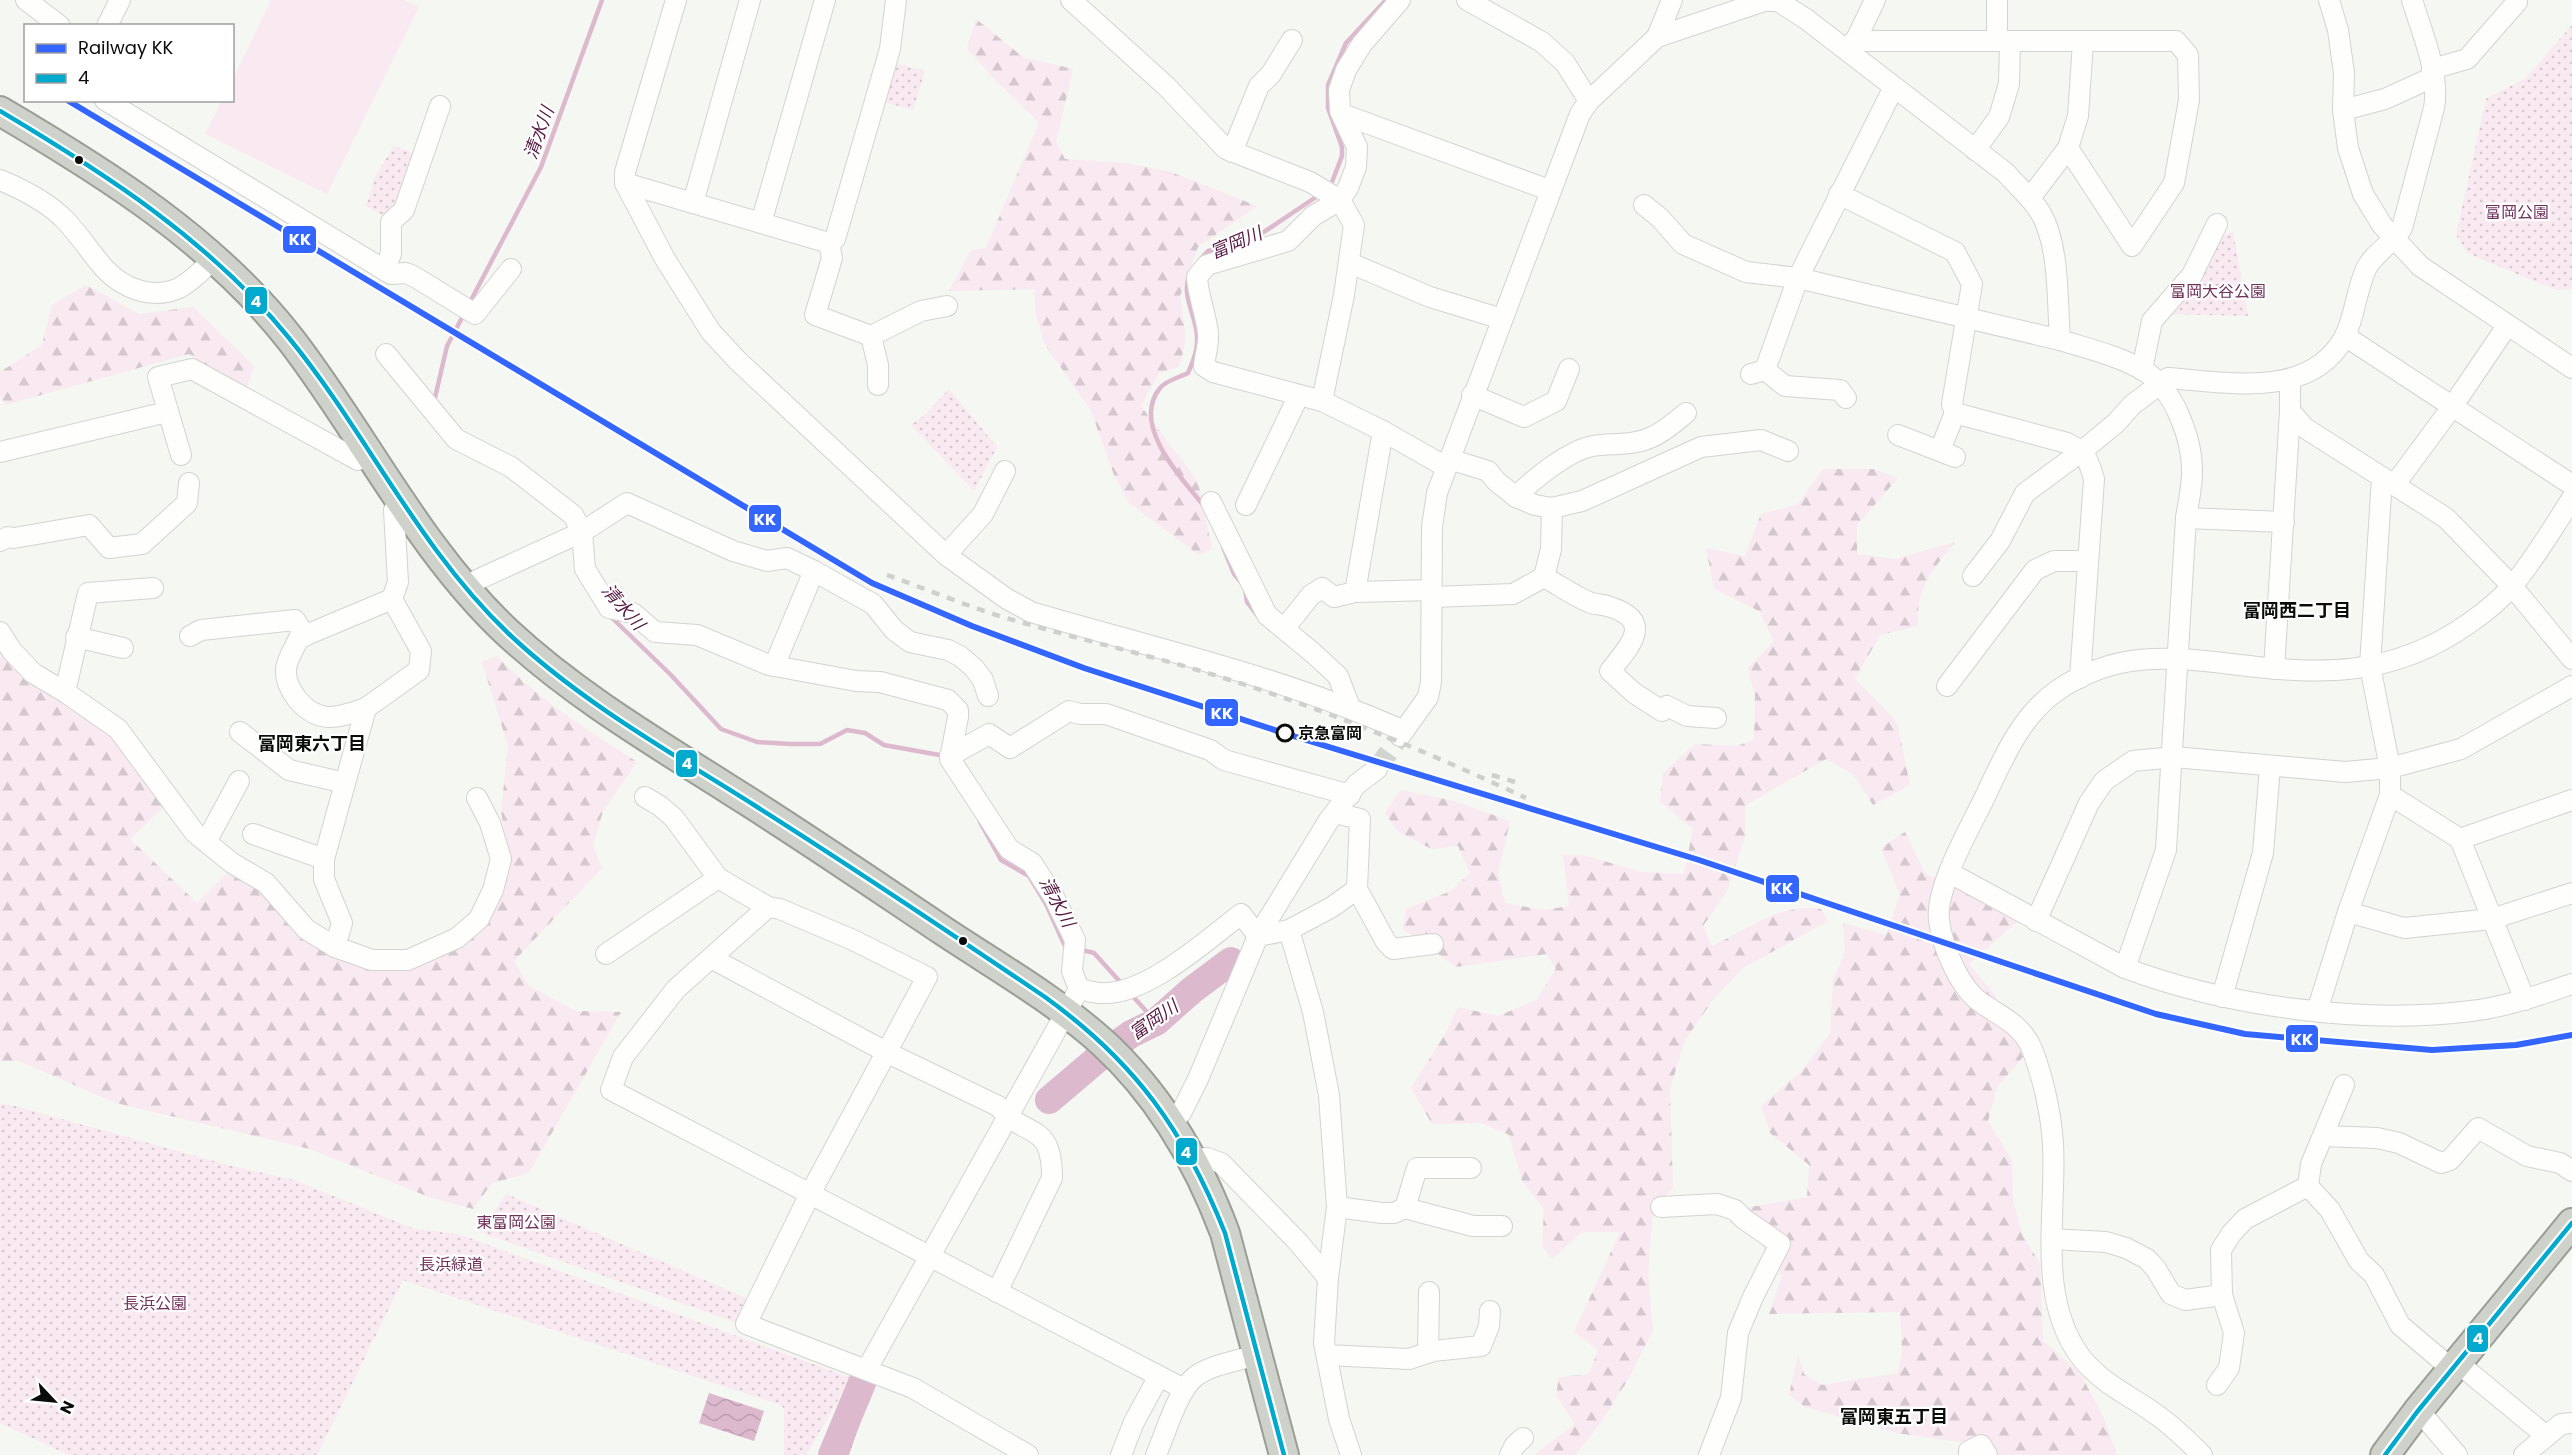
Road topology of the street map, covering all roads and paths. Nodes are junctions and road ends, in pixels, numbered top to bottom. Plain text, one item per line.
1 (26, 0) edge
2 (120, 0) edge
3 (676, 0) edge
4 (750, 0) edge
5 (825, 0) edge
6 (897, 0) edge
7 (1071, 0) edge
8 (1400, 0) edge
9 (1467, 0) edge
10 (1672, 0) edge
11 (1875, 0) edge
12 (1997, 0) edge
13 (2329, 0) edge
14 (2412, 0) edge
15 (2516, 0) edge
16 (57, 24) edge
17 (108, 24) edge
18 (1657, 38) junction
19 (1292, 40) dead end
20 (2004, 41) junction
21 (2083, 42) junction
22 (1852, 47) junction
23 (2432, 73) junction
24 (1894, 87) junction
25 (1589, 100) junction
26 (108, 102) edge
27 (440, 106) dead end
28 (2343, 110) junction
29 (0, 111) edge
30 (1342, 114) junction
31 (2068, 148) junction
32 (1976, 150) junction
33 (1232, 152) junction
34 (0, 180) edge
35 (625, 183) junction
36 (1549, 190) junction
37 (1839, 194) junction
38 (2030, 198) junction
39 (1340, 200) junction
40 (693, 203) junction
41 (1644, 205) dead end
42 (761, 223) junction
43 (2217, 224) dead end
44 (2395, 240) junction
45 (829, 243) junction
46 (215, 258) junction
47 (1350, 263) junction
48 (511, 268) dead end
49 (384, 270) junction
50 (1798, 278) junction
51 (947, 306) dead end
52 (1502, 319) junction
53 (1967, 320) junction
54 (2507, 326) junction
55 (871, 336) junction
56 (2345, 336) junction
57 (2060, 340) junction
58 (386, 354) dead end
59 (2572, 368) edge
60 (1569, 369) dead end
61 (2142, 370) junction
62 (2290, 380) junction
63 (2160, 384) junction
64 (878, 385) dead end
65 (1299, 395) junction
66 (1472, 395) junction
67 (1846, 398) dead end
68 (1322, 401) junction
69 (2452, 407) junction
70 (2290, 411) junction
71 (167, 412) junction
72 (1686, 413) dead end
73 (1955, 413) junction
74 (1383, 431) junction
75 (1898, 435) dead end
76 (1788, 451) dead end
77 (2082, 451) junction
78 (0, 452) edge
79 (371, 454) junction
80 (182, 455) dead end
81 (1448, 463) junction
82 (1005, 471) dead end
83 (2389, 481) junction
84 (189, 483) dead end
85 (2572, 485) edge
86 (1516, 497) junction
87 (2572, 498) edge
88 (403, 502) junction
89 (1211, 502) dead end
90 (1246, 505) dead end
91 (1552, 508) junction
92 (2186, 518) junction
93 (2284, 522) junction
94 (2565, 526) edge
95 (582, 532) junction
96 (3, 536) edge
97 (946, 555) junction
98 (2088, 561) junction
99 (814, 572) junction
100 (1974, 576) dead end
101 (1544, 577) junction
102 (464, 586) junction
103 (2512, 586) junction
104 (153, 588) dead end
105 (1355, 592) junction
106 (1432, 594) junction
107 (392, 599) junction
108 (1284, 629) junction
109 (0, 632) edge
110 (190, 636) dead end
111 (305, 636) junction
112 (76, 637) junction
113 (123, 648) dead end
114 (2179, 658) junction
115 (2572, 660) edge
116 (774, 666) junction
117 (2370, 666) junction
118 (2274, 669) junction
119 (2080, 678) junction
120 (1947, 686) dead end
121 (2572, 686) edge
122 (65, 692) junction
123 (988, 696) dead end
124 (1350, 707) junction
125 (366, 708) junction
126 (1716, 718) dead end
127 (240, 732) dead end
128 (950, 756) junction
129 (2174, 757) junction
130 (2270, 767) junction
131 (2390, 768) junction
132 (1377, 769) tunnel mouth
133 (239, 781) dead end
134 (345, 783) junction
135 (1350, 795) junction
136 (2390, 795) junction
137 (645, 796) dead end
138 (477, 798) dead end
139 (2572, 800) edge
140 (1335, 813) junction
141 (253, 834) dead end
142 (2460, 839) junction
143 (206, 842) junction
144 (324, 859) junction
145 (1950, 873) junction
146 (718, 878) junction
147 (1357, 890) junction
148 (2572, 893) edge
149 (768, 907) junction
150 (2348, 912) junction
151 (2492, 919) junction
152 (2036, 921) junction
153 (1289, 930) junction
154 (1258, 936) junction
155 (1432, 944) dead end
156 (335, 947) junction
157 (606, 954) dead end
158 (711, 958) junction
159 (2125, 968) junction
160 (2572, 984) edge
161 (1079, 989) junction
162 (2222, 997) junction
163 (2524, 1000) junction
164 (2317, 1011) junction
165 (1064, 1013) junction
166 (888, 1053) junction
167 (2344, 1085) dead end
168 (1006, 1116) junction
169 (1171, 1123) junction
170 (2323, 1136) junction
171 (1192, 1159) junction
172 (1471, 1168) dead end
173 (2572, 1171) edge
174 (2308, 1186) junction
175 (810, 1194) junction
176 (1336, 1207) junction
177 (1405, 1208) junction
178 (1661, 1208) dead end
179 (2572, 1223) edge
180 (1502, 1226) dead end
181 (2052, 1239) junction
182 (930, 1256) junction
183 (1328, 1278) junction
184 (997, 1292) junction
185 (1429, 1292) dead end
186 (2222, 1295) junction
187 (1490, 1311) dead end
188 (1428, 1353) junction
189 (1257, 1355) junction
190 (1327, 1355) junction
191 (2456, 1366) junction
192 (867, 1369) junction
193 (1159, 1376) junction
194 (2217, 1384) dead end
195 (1185, 1389) junction
196 (2417, 1412) junction
197 (2572, 1423) edge
198 (2545, 1435) junction
199 (1523, 1438) dead end
200 (1028, 1455) edge
201 (1121, 1455) edge
202 (1156, 1455) edge
203 (1284, 1455) edge
204 (1351, 1455) edge
205 (1510, 1455) edge
206 (1709, 1455) edge
207 (1968, 1455) edge
208 (1987, 1455) edge
209 (2202, 1455) edge
210 (2385, 1455) edge
211 (2457, 1455) edge
212 (2524, 1455) edge

1 - 16 street
2 - 17 street
3 - 35 street
4 - 40 street
5 - 42 street
6 - 45 street
7 - 33 street
8 - 30 street
9 - 25 street
10 - 18 street
11 - 22 street
12 - 20 street
13 - 28 street
14 - 23 street
15 - 23 street
18 - 22 street
18 - 25 street
19 - 33 street
20 - 21 street
20 - 22 street
20 - 32 street
21 - 31 street
21 - 31 street
22 - 24 street
23 - 28 street
23 - 44 street
24 - 32 street
24 - 37 street
25 - 36 street
26 - 49 street
27 - 49 street
28 - 44 street
29 - 46 highway
30 - 36 street
30 - 39 street
31 - 38 street
32 - 38 street
33 - 39 street
34 - 46 street
35 - 40 street
35 - 97 street
36 - 52 street
37 - 50 street
37 - 53 street
38 - 57 street
39 - 47 street
39 - 65 street
40 - 42 street
41 - 50 street
42 - 45 street
43 - 61 street
44 - 54 street
44 - 56 street
45 - 55 street
46 - 79 highway
47 - 52 street
47 - 68 street
48 - 49 street
50 - 53 street
50 - 67 street
51 - 55 street
52 - 66 street
53 - 57 street
53 - 73 street
54 - 59 street
54 - 69 street
55 - 64 street
56 - 62 street
56 - 69 street
57 - 61 street
58 - 95 street
60 - 66 street
61 - 63 street
62 - 63 street
62 - 70 street
63 - 77 street
63 - 92 street
65 - 68 street
65 - 90 street
66 - 81 street
68 - 74 street
69 - 83 street
69 - 85 street
70 - 83 street
70 - 93 street
71 - 78 street
71 - 79 street
71 - 80 street
72 - 86 street
73 - 75 street
73 - 77 street
74 - 81 street
74 - 105 street
76 - 91 street
77 - 98 street
77 - 100 street
79 - 88 highway
81 - 86 street
81 - 106 street
82 - 97 street
83 - 103 street
83 - 117 street
84 - 96 street
86 - 91 street
87 - 94 street
88 - 102 highway
88 - 107 street
89 - 108 street
91 - 101 street
92 - 93 street
92 - 114 street
93 - 118 street
94 - 103 street
95 - 99 street
95 - 102 street
95 - 116 street
97 - 124 street
98 - 119 street
98 - 120 street
99 - 116 street
99 - 123 street
101 - 106 street
101 - 126 street
102 - 165 highway
103 - 115 street
103 - 117 street
104 - 112 street
105 - 106 street
105 - 108 street
106 - 124 street
107 - 111 street
107 - 125 street
108 - 124 street
109 - 122 street
110 - 111 street
111 - 125 street
112 - 113 street
112 - 122 street
114 - 118 street
114 - 119 street
114 - 129 street
116 - 128 street
117 - 118 street
117 - 131 street
119 - 145 street
121 - 131 street
122 - 143 street
125 - 134 street
127 - 134 street
128 - 135 street
128 - 161 street
129 - 130 street
129 - 152 street
129 - 159 street
130 - 131 street
130 - 162 street
131 - 136 street
132 - 135 street
133 - 143 street
134 - 144 street
135 - 140 street
136 - 142 street
136 - 150 street
137 - 146 street
138 - 156 street
139 - 142 street
140 - 147 street
140 - 154 street
141 - 144 street
142 - 151 street
143 - 156 street
144 - 156 street
145 - 152 street
145 - 181 street
146 - 149 street
146 - 157 street
147 - 153 street
147 - 155 street
148 - 151 street
149 - 158 street
149 - 166 street
150 - 151 street
150 - 164 street
151 - 163 street
152 - 159 street
153 - 154 street
153 - 176 street
154 - 161 street
154 - 169 street
158 - 166 street
158 - 175 street
159 - 162 street
160 - 163 street
161 - 165 street
162 - 164 street
163 - 164 street
165 - 168 street
165 - 169 highway
166 - 168 street
166 - 175 street
167 - 170 street
168 - 182 street
168 - 184 street
169 - 171 highway
170 - 173 street
170 - 174 street
171 - 183 street
171 - 189 highway
172 - 177 street
174 - 186 street
174 - 191 street
175 - 182 street
175 - 192 street
176 - 177 street
176 - 183 street
177 - 180 street
178 - 206 street
179 - 191 highway
181 - 186 street
181 - 209 street
182 - 184 street
182 - 192 street
183 - 190 street
184 - 193 street
185 - 188 street
186 - 194 street
187 - 188 street
188 - 190 street
189 - 195 street
189 - 203 highway
190 - 204 street
191 - 196 highway
191 - 198 street
192 - 200 street
193 - 195 street
193 - 201 street
195 - 202 street
196 - 210 highway
196 - 211 street
197 - 198 street
198 - 212 street
199 - 205 street
207 - 208 street

